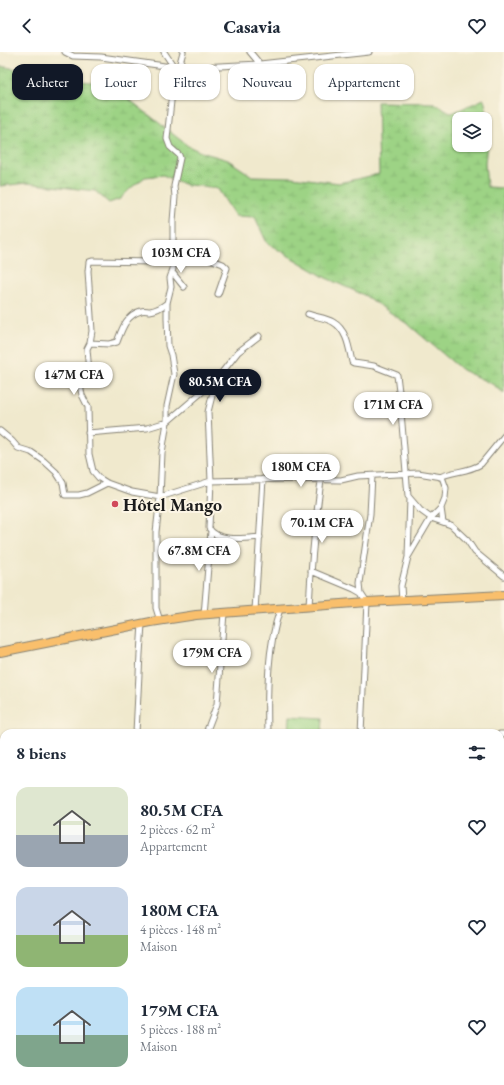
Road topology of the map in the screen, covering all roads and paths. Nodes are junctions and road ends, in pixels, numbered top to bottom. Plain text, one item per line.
1 (65, 52) edge
2 (164, 52) edge
3 (183, 52) edge
4 (250, 52) edge
5 (369, 52) edge
6 (174, 64) edge
7 (177, 64) edge
8 (260, 64) joint
9 (159, 65) edge
10 (171, 100) edge
11 (173, 258) junction
12 (172, 272) junction
13 (184, 287) dead end
14 (218, 294) dead end
15 (167, 303) junction
16 (308, 314) dead end
17 (259, 336) dead end
18 (90, 343) junction
19 (216, 380) junction
20 (167, 422) junction
21 (0, 431) edge
22 (88, 433) junction
23 (504, 436) edge
24 (405, 473) junction
25 (372, 476) junction
26 (440, 477) junction
27 (263, 479) junction
28 (211, 480) junction
29 (321, 481) junction
30 (106, 483) junction
31 (160, 497) junction
32 (410, 499) junction
33 (441, 508) junction
34 (431, 518) junction
35 (443, 522) junction
36 (211, 531) junction
37 (260, 537) junction
38 (408, 557) junction
39 (311, 571) junction
40 (504, 576) edge
41 (361, 593) junction
42 (504, 595) edge
43 (402, 601) junction
44 (366, 602) junction
45 (310, 607) junction
46 (280, 609) junction
47 (255, 611) junction
48 (224, 614) junction
49 (204, 615) junction
50 (160, 621) junction
51 (142, 624) junction
52 (0, 652) edge
53 (136, 729) edge
54 (206, 729) edge
55 (268, 729) edge
56 (361, 729) edge

1 - 9 street
2 - 6 street
3 - 7 street
4 - 8 street
5 - 8 street
10 - 11 street
11 - 12 street
11 - 14 street
11 - 18 street
12 - 13 street
12 - 15 street
15 - 18 street
15 - 20 street
16 - 24 street
17 - 19 street
18 - 22 street
19 - 20 street
19 - 28 street
20 - 22 street
20 - 31 street
21 - 30 street
22 - 30 street
23 - 26 street
24 - 25 street
24 - 26 street
24 - 32 street
25 - 29 street
25 - 41 street
26 - 33 street
27 - 28 street
27 - 29 street
27 - 37 street
28 - 31 street
28 - 36 street
29 - 39 street
30 - 31 street
31 - 50 street
32 - 34 street
32 - 38 street
33 - 34 street
33 - 35 street
34 - 35 street
34 - 38 street
35 - 40 street
36 - 37 street
36 - 49 street
37 - 47 street
38 - 43 street
39 - 41 street
39 - 45 street
41 - 44 street
42 - 43 main road
43 - 44 main road
44 - 45 main road
44 - 56 street
45 - 46 main road
46 - 47 main road
46 - 55 street
47 - 48 main road
48 - 49 main road
48 - 54 street
49 - 50 main road
50 - 51 main road
51 - 52 main road
51 - 53 street

